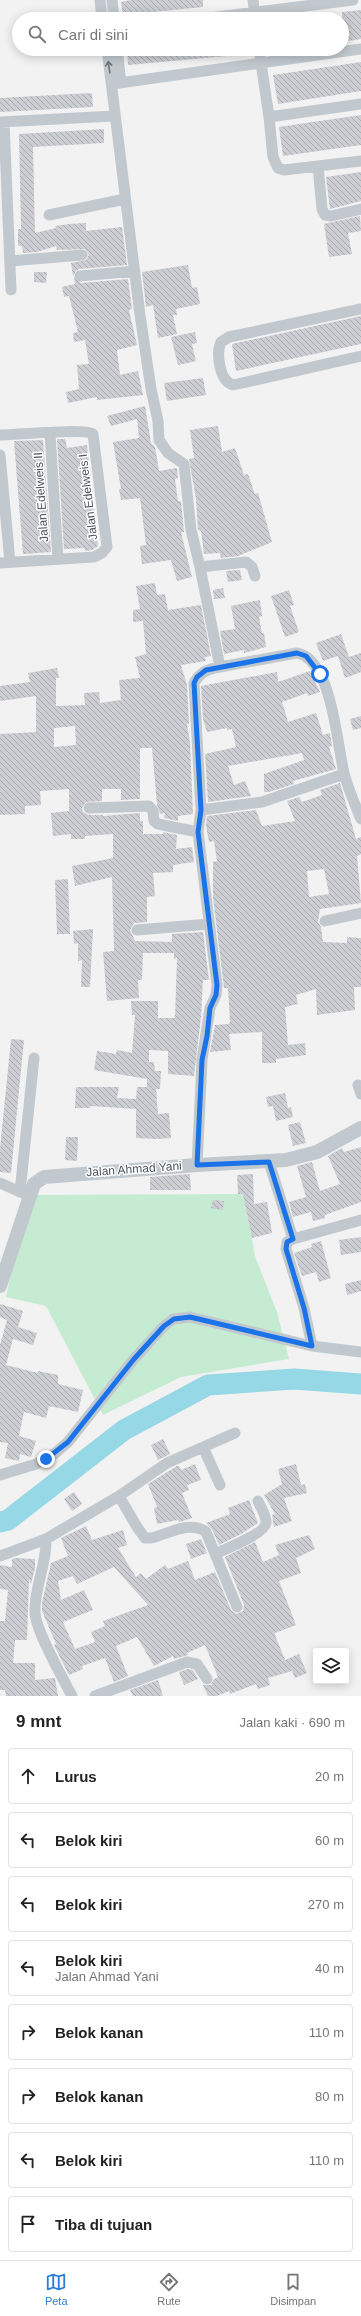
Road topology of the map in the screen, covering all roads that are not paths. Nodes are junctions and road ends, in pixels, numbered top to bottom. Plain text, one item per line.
1 (100, 0) edge
2 (112, 0) edge
3 (253, 0) edge
4 (353, 0) edge
5 (101, 12) edge
6 (113, 12) edge
7 (254, 12) edge
8 (279, 12) edge
9 (361, 49) edge
10 (349, 51) edge
11 (109, 56) edge
12 (117, 56) edge
13 (260, 56) edge
14 (317, 56) edge
15 (261, 65) junction
16 (116, 84) junction
17 (361, 104) edge
18 (114, 116) junction
19 (269, 117) junction
20 (2, 122) edge
21 (361, 161) edge
22 (318, 166) junction
23 (125, 199) junction
24 (361, 209) edge
25 (49, 215) dead end
26 (4, 225) edge
27 (82, 255) dead end
28 (10, 261) junction
29 (135, 271) junction
30 (80, 276) dead end
31 (11, 290) dead end
32 (361, 309) edge
33 (361, 356) edge
34 (50, 434) junction
35 (0, 435) edge
36 (0, 455) edge
37 (58, 559) junction
38 (5, 563) edge
39 (200, 567) junction
40 (254, 576) dead end
41 (220, 667) junction
42 (344, 774) junction
43 (88, 808) dead end
44 (201, 810) junction
45 (361, 819) edge
46 (198, 832) junction
47 (361, 913) edge
48 (325, 921) dead end
49 (209, 924) junction
50 (137, 930) dead end
51 (34, 1058) dead end
52 (361, 1128) edge
53 (269, 1162) junction
54 (197, 1165) junction
55 (0, 1183) edge
56 (26, 1194) junction
57 (361, 1220) edge
58 (293, 1239) junction
59 (0, 1286) edge
60 (312, 1346) junction
61 (361, 1352) edge
62 (236, 1434) dead end
63 (203, 1447) junction
64 (0, 1475) edge
65 (220, 1485) dead end
66 (119, 1496) junction
67 (258, 1501) dead end
68 (46, 1539) junction
69 (215, 1554) junction
70 (0, 1556) edge
71 (237, 1607) dead end
72 (207, 1679) dead end
73 (72, 1696) edge
74 (95, 1696) edge

1 - 5 street
2 - 6 street
3 - 7 street
4 - 8 street
9 - 10 street
16 -> 11 street
12 - 16 street
13 - 15 street
14 - 15 street
15 - 16 street
15 - 19 street
16 - 18 street
17 - 19 street
18 - 20 street
18 - 23 street
19 - 22 street
20 - 26 street
21 - 22 street
22 - 24 street
23 - 25 street
23 - 29 street
26 - 28 street
27 - 28 street
28 - 31 street
29 - 30 street
29 - 39 street
32 - 33 street
34 - 35 street
34 - 37 street, Jalan Edelweis II
34 - 37 street, Jalan Edelweis I
36 - 38 street
37 - 38 street
39 - 40 street
39 - 41 street
41 - 42 street
41 - 44 street
42 - 44 street
42 - 45 street
43 - 46 street
44 - 46 street
46 - 49 street
47 - 48 street
49 - 50 street
49 - 54 street
51 - 56 street
52 - 53 street, Jalan Ahmad Yani
53 - 54 street, Jalan Ahmad Yani
53 - 58 street
54 - 56 street, Jalan Ahmad Yani
55 - 56 street
56 - 59 street, Jalan Ahmad Yani
57 - 58 street
58 - 60 street
60 - 61 street
60 - 64 street
62 - 63 street
63 - 65 street
63 - 66 street
66 - 68 street
66 - 69 street
67 - 69 street
68 - 70 street
68 - 73 street
69 - 71 street
72 - 74 street

